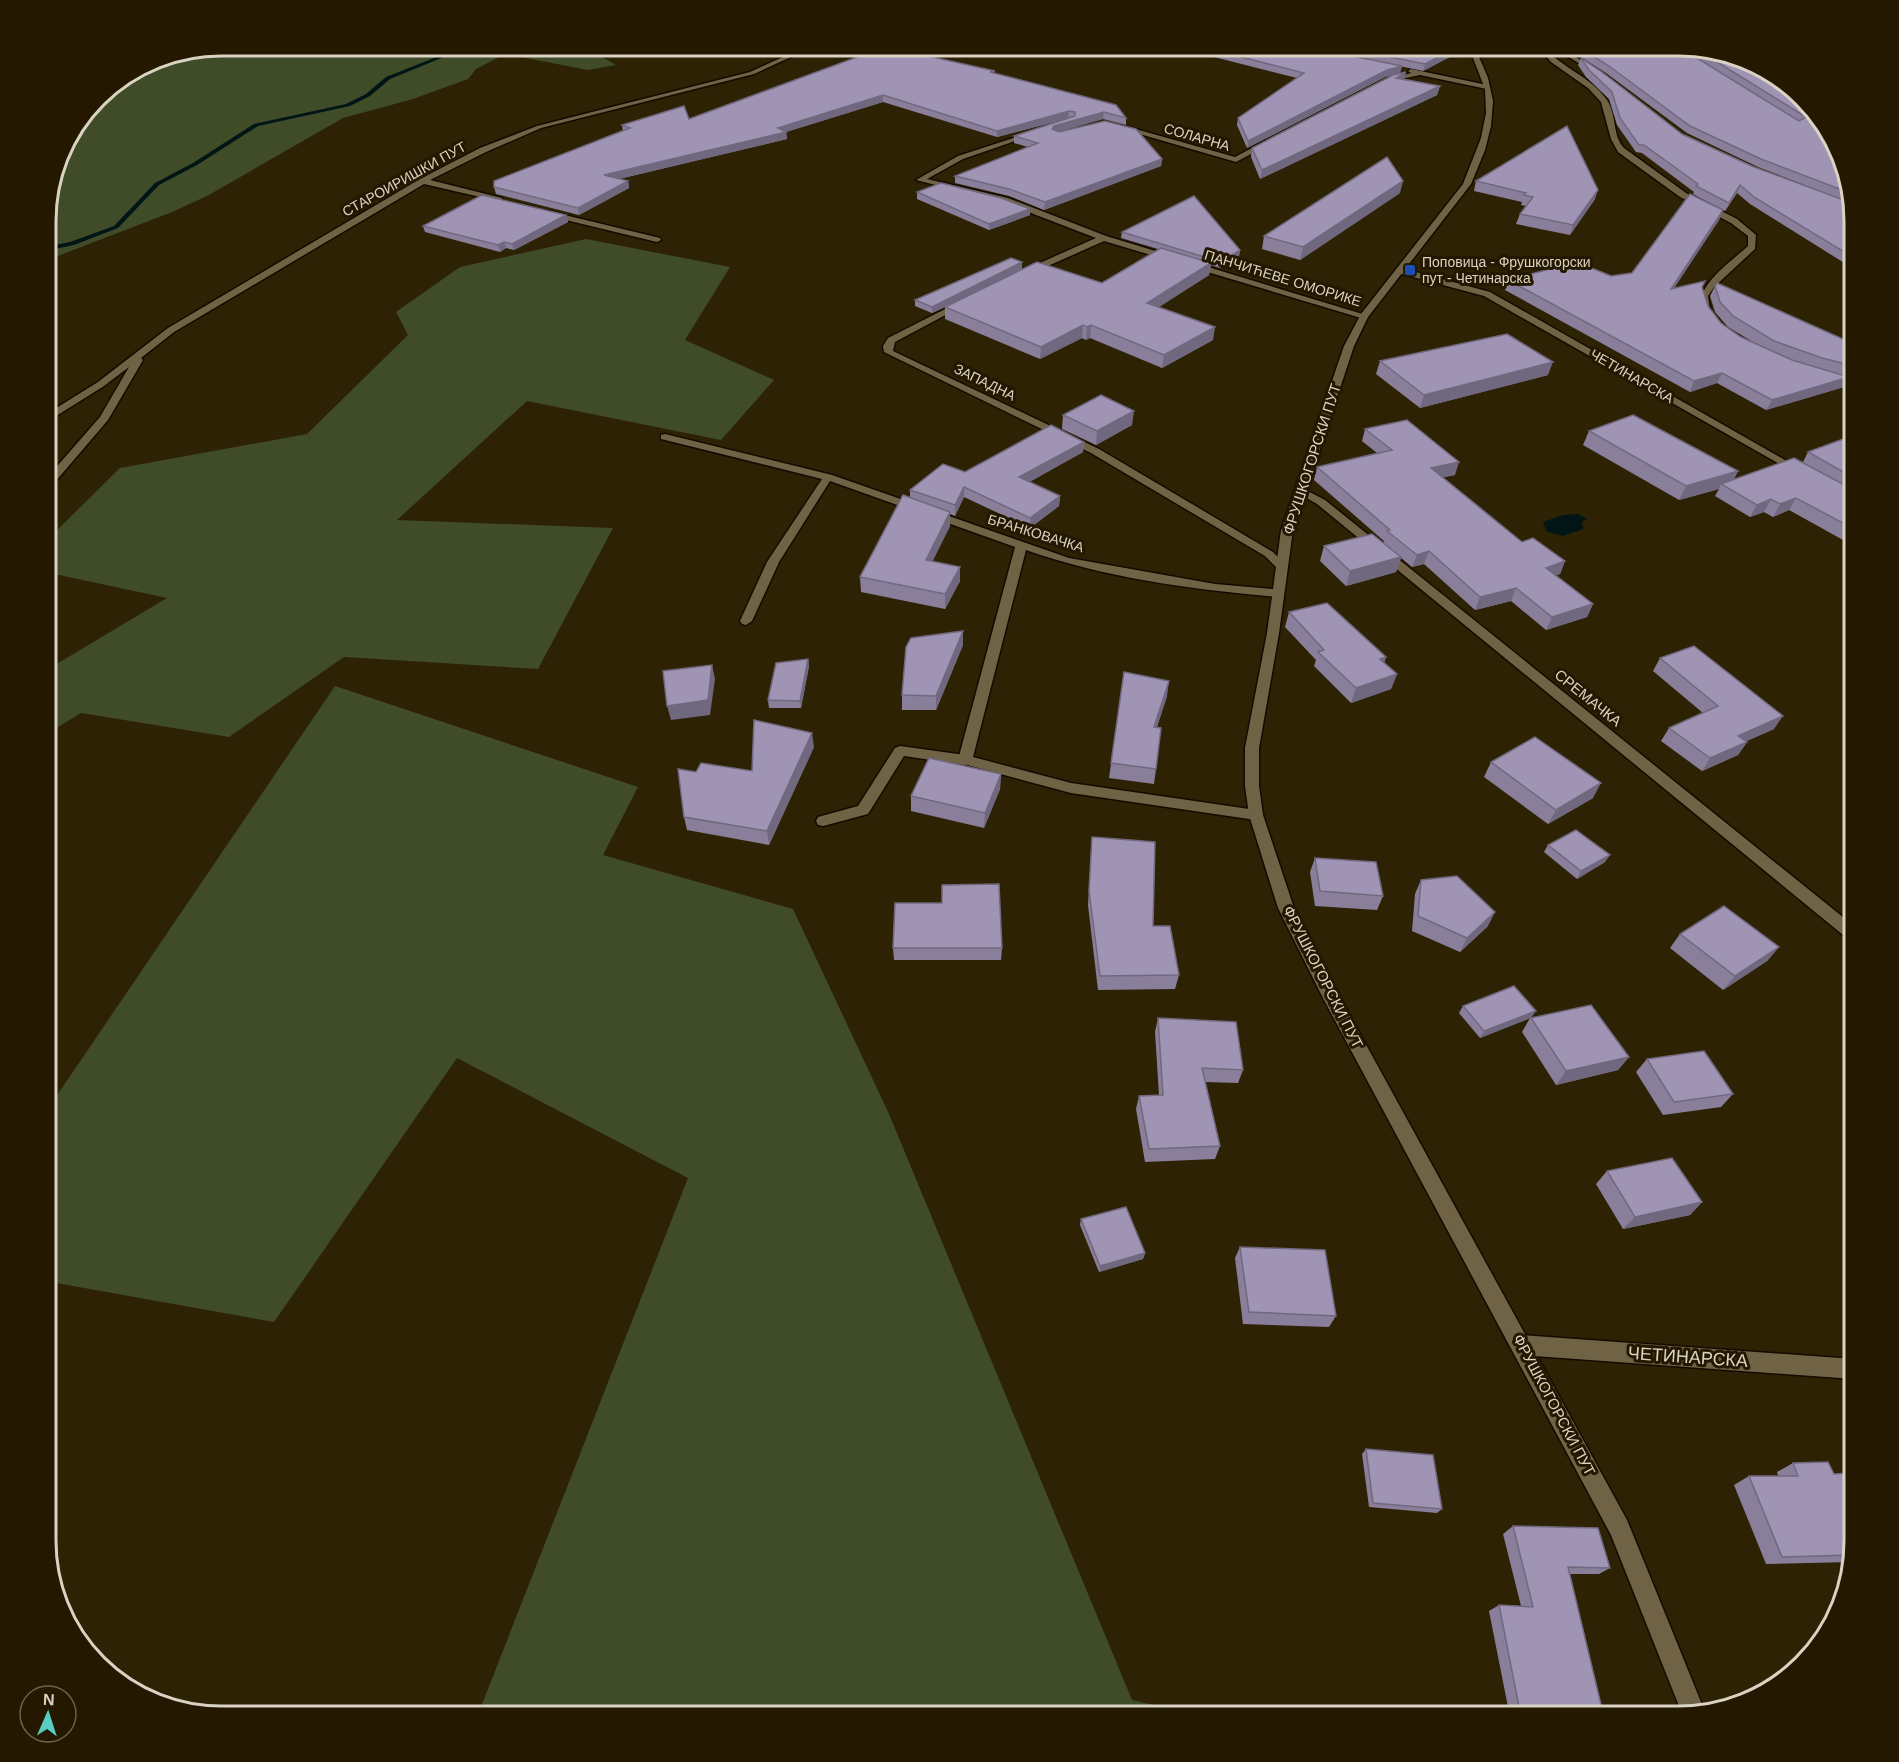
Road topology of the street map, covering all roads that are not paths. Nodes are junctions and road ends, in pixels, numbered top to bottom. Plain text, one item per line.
1 (792, 55) edge
2 (1475, 55) edge
3 (1549, 55) edge
4 (1569, 55) edge
5 (1396, 68) edge
6 (1420, 73) junction
7 (1603, 76) edge
8 (1378, 86) edge
9 (1487, 87) junction
10 (1115, 126) edge
11 (1039, 132) edge
12 (1277, 139) edge
13 (423, 181) junction
14 (512, 203) edge
15 (535, 209) edge
16 (1103, 238) junction
17 (657, 240) dead end
18 (1401, 271) junction
19 (1013, 279) edge
20 (972, 299) edge
21 (1364, 316) junction
22 (1715, 322) edge
23 (141, 354) junction
24 (1820, 375) edge
25 (1843, 381) edge
26 (56, 412) edge
27 (665, 437) dead end
28 (56, 474) edge
29 (828, 477) junction
30 (1813, 479) edge
31 (1300, 490) junction
32 (1021, 546) junction
33 (1281, 566) junction
34 (1279, 593) junction
35 (746, 621) dead end
36 (965, 760) junction
37 (1256, 815) junction
38 (823, 821) dead end
39 (1844, 927) edge
40 (1522, 1345) junction
41 (1844, 1368) edge
42 (1691, 1706) edge

1 - 13 street, СТАРОИРИШКИ ПУТ
2 - 9 street, ФРУШКОГОРСКИ ПУТ
3 - 22 street
4 - 7 street
5 - 6 street
6 - 8 street
6 - 9 street
9 - 18 street, ФРУШКОГОРСКИ ПУТ
10 - 12 street, СОЛАРНА
11 - 16 street, ПАНЧИЋЕВЕ ОМОРИКЕ
13 - 14 street
13 - 23 street, СТАРОИРИШКИ ПУТ
15 - 17 street
16 - 19 street
16 - 21 street, ПАНЧИЋЕВЕ ОМОРИКЕ
18 - 21 street, ФРУШКОГОРСКИ ПУТ
18 - 30 street, ЧЕТИНАРСКА
20 - 33 street, ЗАПАДНА
21 - 31 street, ФРУШКОГОРСКИ ПУТ
23 - 26 street, СТАРОИРИШКИ ПУТ
23 - 28 street
24 - 25 street
27 - 29 street, БРАНКОВАЧКА
29 - 32 street, БРАНКОВАЧКА
29 - 35 street
31 - 33 street, ФРУШКОГОРСКИ ПУТ
31 - 39 street, СРЕМАЧКА
32 - 34 street, БРАНКОВАЧКА
32 - 36 street
33 - 34 street, ФРУШКОГОРСКИ ПУТ
34 - 37 street, ФРУШКОГОРСКИ ПУТ
36 - 37 street
36 - 38 street
37 - 40 street, ФРУШКОГОРСКИ ПУТ
40 - 41 street, ЧЕТИНАРСКА
40 - 42 street, ФРУШКОГОРСКИ ПУТ

